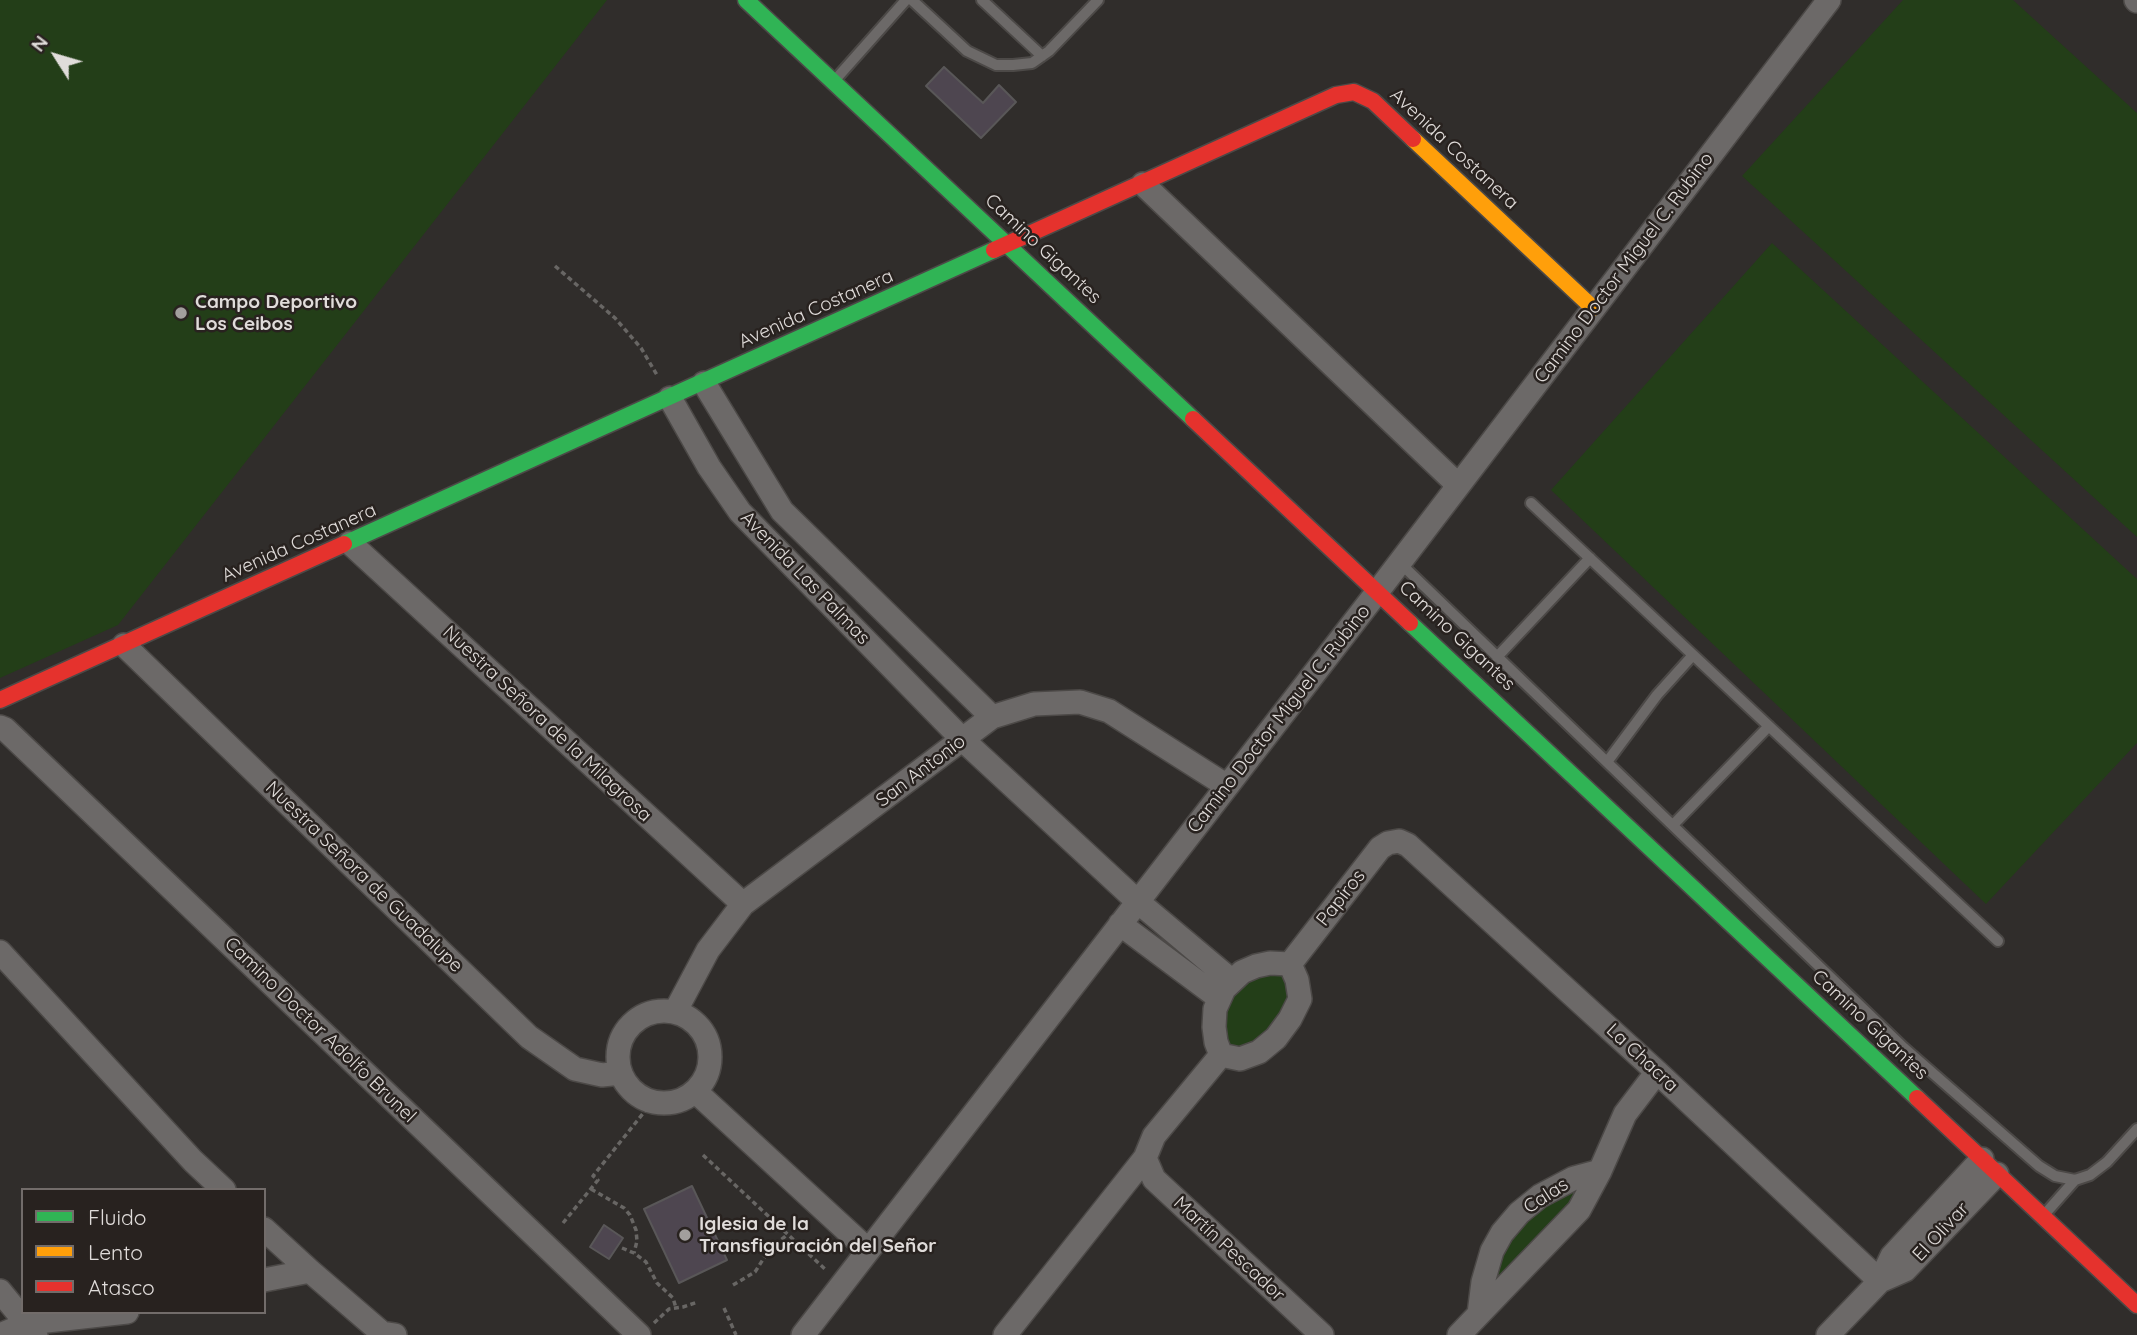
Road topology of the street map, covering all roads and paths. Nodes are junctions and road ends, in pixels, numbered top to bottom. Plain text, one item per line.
1 (746, 0) edge
2 (906, 0) edge
3 (912, 0) edge
4 (982, 0) edge
5 (1098, 0) edge
6 (1829, 0) edge
7 (1042, 56) junction
8 (834, 82) junction
9 (1143, 184) junction
10 (1008, 245) junction
11 (555, 266) dead end
12 (1593, 308) junction
13 (704, 383) junction
14 (670, 398) junction
15 (1458, 485) junction
16 (1531, 503) dead end
17 (350, 542) junction
18 (1590, 558) junction
19 (1399, 562) junction
20 (1378, 591) junction
21 (124, 645) junction
22 (1693, 655) junction
23 (1497, 657) junction
24 (0, 700) edge
25 (992, 717) junction
26 (1769, 726) junction
27 (0, 727) edge
28 (962, 740) junction
29 (1607, 762) junction
30 (1227, 786) junction
31 (1673, 825) junction
32 (1399, 841) joint
33 (1137, 901) junction
34 (743, 905) junction
35 (1120, 924) junction
36 (1998, 941) dead end
37 (0, 952) edge
38 (1290, 964) junction
39 (1225, 989) junction
40 (675, 1012) junction
41 (1221, 1055) junction
42 (1657, 1072) junction
43 (621, 1073) junction
44 (695, 1091) junction
45 (653, 1101) junction
46 (2137, 1129) edge
47 (703, 1154) dead end
48 (1144, 1158) junction
49 (1989, 1166) junction
50 (1600, 1171) junction
51 (2075, 1180) junction
52 (222, 1188) edge
53 (591, 1189) junction
54 (2042, 1216) junction
55 (563, 1223) dead end
56 (266, 1231) edge
57 (788, 1234) junction
58 (622, 1248) dead end
59 (868, 1250) junction
60 (634, 1253) junction
61 (310, 1271) junction
62 (266, 1280) edge
63 (1880, 1281) junction
64 (842, 1284) junction
65 (733, 1285) dead end
66 (0, 1291) edge
67 (698, 1302) dead end
68 (2137, 1305) edge
69 (676, 1308) junction
70 (724, 1308) dead end
71 (116, 1314) edge
72 (1479, 1314) junction
73 (33, 1329) edge
74 (645, 1331) edge
75 (387, 1334) edge
76 (0, 1335) edge
77 (736, 1335) edge
78 (803, 1335) edge
79 (1005, 1335) edge
80 (1322, 1335) edge
81 (1460, 1335) edge
82 (1828, 1335) edge

1 - 8 street, Camino Gigantes
2 - 8 lane
3 - 7 lane
4 - 7 lane
5 - 7 lane
6 - 12 street, Camino Doctor Miguel C. Rubino
8 - 10 street, Camino Gigantes
9 - 10 street, Avenida Costanera
9 - 12 street, Avenida Costanera
9 - 15 street
10 - 13 street, Avenida Costanera
10 - 20 street, Camino Gigantes
11 - 14 path
12 - 15 street, Camino Doctor Miguel C. Rubino
13 - 14 street, Avenida Costanera
13 - 25 street, Avenida Las Palmas
14 - 17 street, Avenida Costanera
14 - 28 street, Avenida Las Palmas
15 - 19 street, Camino Doctor Miguel C. Rubino
16 - 18 lane
17 - 21 street, Avenida Costanera
17 - 34 street, Nuestra Señora de la Milagrosa
18 - 22 lane
18 - 23 lane
19 - 20 street, Camino Doctor Miguel C. Rubino
19 - 23 lane
20 - 30 street, Camino Doctor Miguel C. Rubino
20 - 49 street, Camino Gigantes
21 - 24 street, Avenida Costanera
21 - 43 street, Nuestra Señora de Guadalupe
22 - 26 lane
22 - 29 lane
23 - 29 lane
25 - 28 street, San Antonio
25 - 30 street, San Antonio
26 - 31 lane
26 - 36 lane
27 - 74 street, Camino Doctor Adolfo Brunel
28 - 33 street, Avenida Las Palmas
28 - 34 street, San Antonio
29 - 31 lane
30 - 33 street, Camino Doctor Miguel C. Rubino
31 - 51 lane
32 - 38 street, Papiros
32 - 42 street, La Chacra
33 - 35 street, Camino Doctor Miguel C. Rubino
33 - 39 street
34 - 40 street, San Antonio
35 - 39 street
35 - 59 street, Camino Doctor Miguel C. Rubino
37 - 52 street
38 - 39 street
38 - 41 street
39 - 41 street
40 - 43 street
40 - 44 street
41 - 48 street
42 - 50 street, Calas
42 - 63 street, La Chacra
43 - 45 street
44 - 45 street
44 - 59 street
45 - 53 path
46 - 51 lane
47 - 57 path
48 - 79 street
48 - 80 street, Martín Pescador
49 - 54 street, Camino Gigantes
49 - 63 street, El Olivar
50 - 72 street, Calas
50 - 72 street, Calas
51 - 54 lane
53 - 55 path
53 - 60 path
54 - 68 street, Camino Gigantes
56 - 61 street
57 - 64 path
57 - 65 path
58 - 60 path
59 - 64 street, Camino Doctor Miguel C. Rubino
60 - 69 path
61 - 62 street
61 - 75 street
63 - 82 street, El Olivar
64 - 78 street, Camino Doctor Miguel C. Rubino
66 - 73 street
67 - 69 path
69 - 74 path
70 - 77 path
71 - 73 street
72 - 81 street, Calas
73 - 76 street

